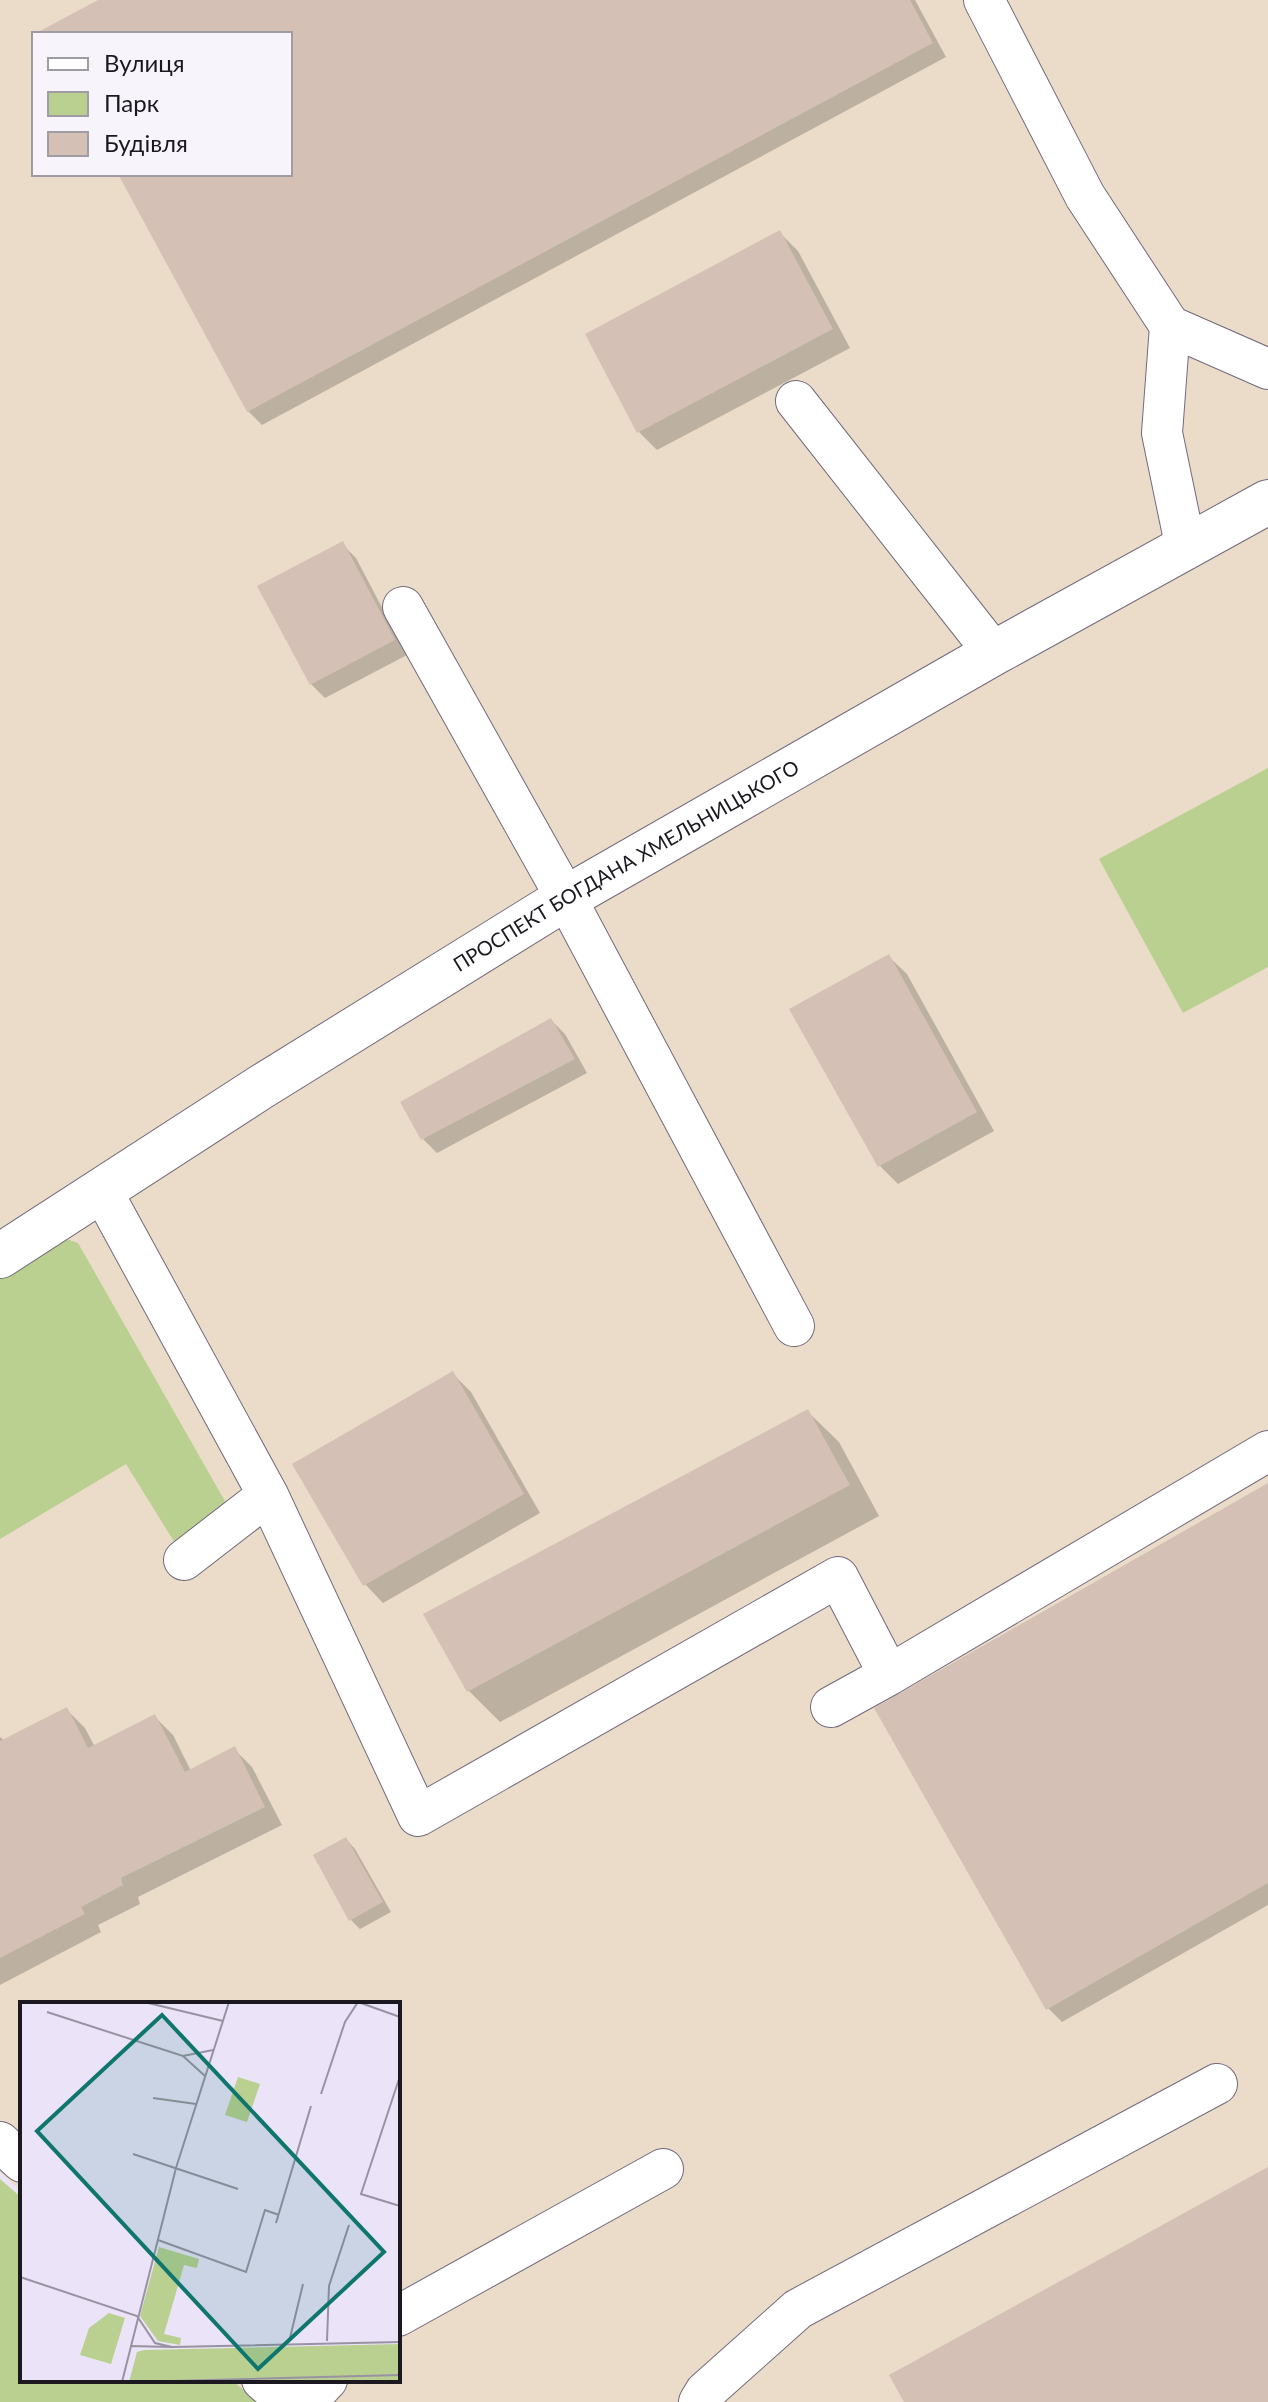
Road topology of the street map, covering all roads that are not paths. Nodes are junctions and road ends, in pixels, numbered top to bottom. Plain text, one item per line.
1 (984, 0) edge
2 (1170, 326) junction
3 (1268, 369) edge
4 (796, 401) dead end
5 (1268, 502) edge
6 (1186, 549) junction
7 (403, 607) dead end
8 (994, 653) junction
9 (566, 898) junction
10 (102, 1191) junction
11 (0, 1256) edge
12 (794, 1326) dead end
13 (1268, 1451) edge
14 (268, 1495) junction
15 (184, 1560) dead end
16 (889, 1675) junction
17 (831, 1707) dead end
18 (1217, 2084) dead end
19 (0, 2142) edge
20 (20, 2160) edge
21 (663, 2169) dead end
22 (400, 2315) edge
23 (264, 2382) edge
24 (325, 2382) edge
25 (287, 2402) edge
26 (306, 2402) edge
27 (699, 2402) edge

1 - 2 street
2 - 3 street
2 - 6 street
4 - 8 street
5 - 6 main road, ПРОСПЕКТ БОГДАНА ХМЕЛЬНИЦЬКОГО
6 - 8 main road, ПРОСПЕКТ БОГДАНА ХМЕЛЬНИЦЬКОГО
7 - 9 street
8 - 9 main road, ПРОСПЕКТ БОГДАНА ХМЕЛЬНИЦЬКОГО
9 - 10 main road, ПРОСПЕКТ БОГДАНА ХМЕЛЬНИЦЬКОГО
9 - 12 street
10 - 11 main road, ПРОСПЕКТ БОГДАНА ХМЕЛЬНИЦЬКОГО
10 - 14 street
13 - 16 street
14 - 15 street
14 - 16 street
16 - 17 street
18 - 27 street
19 - 20 street
21 - 22 street
23 - 25 street
24 - 26 street

